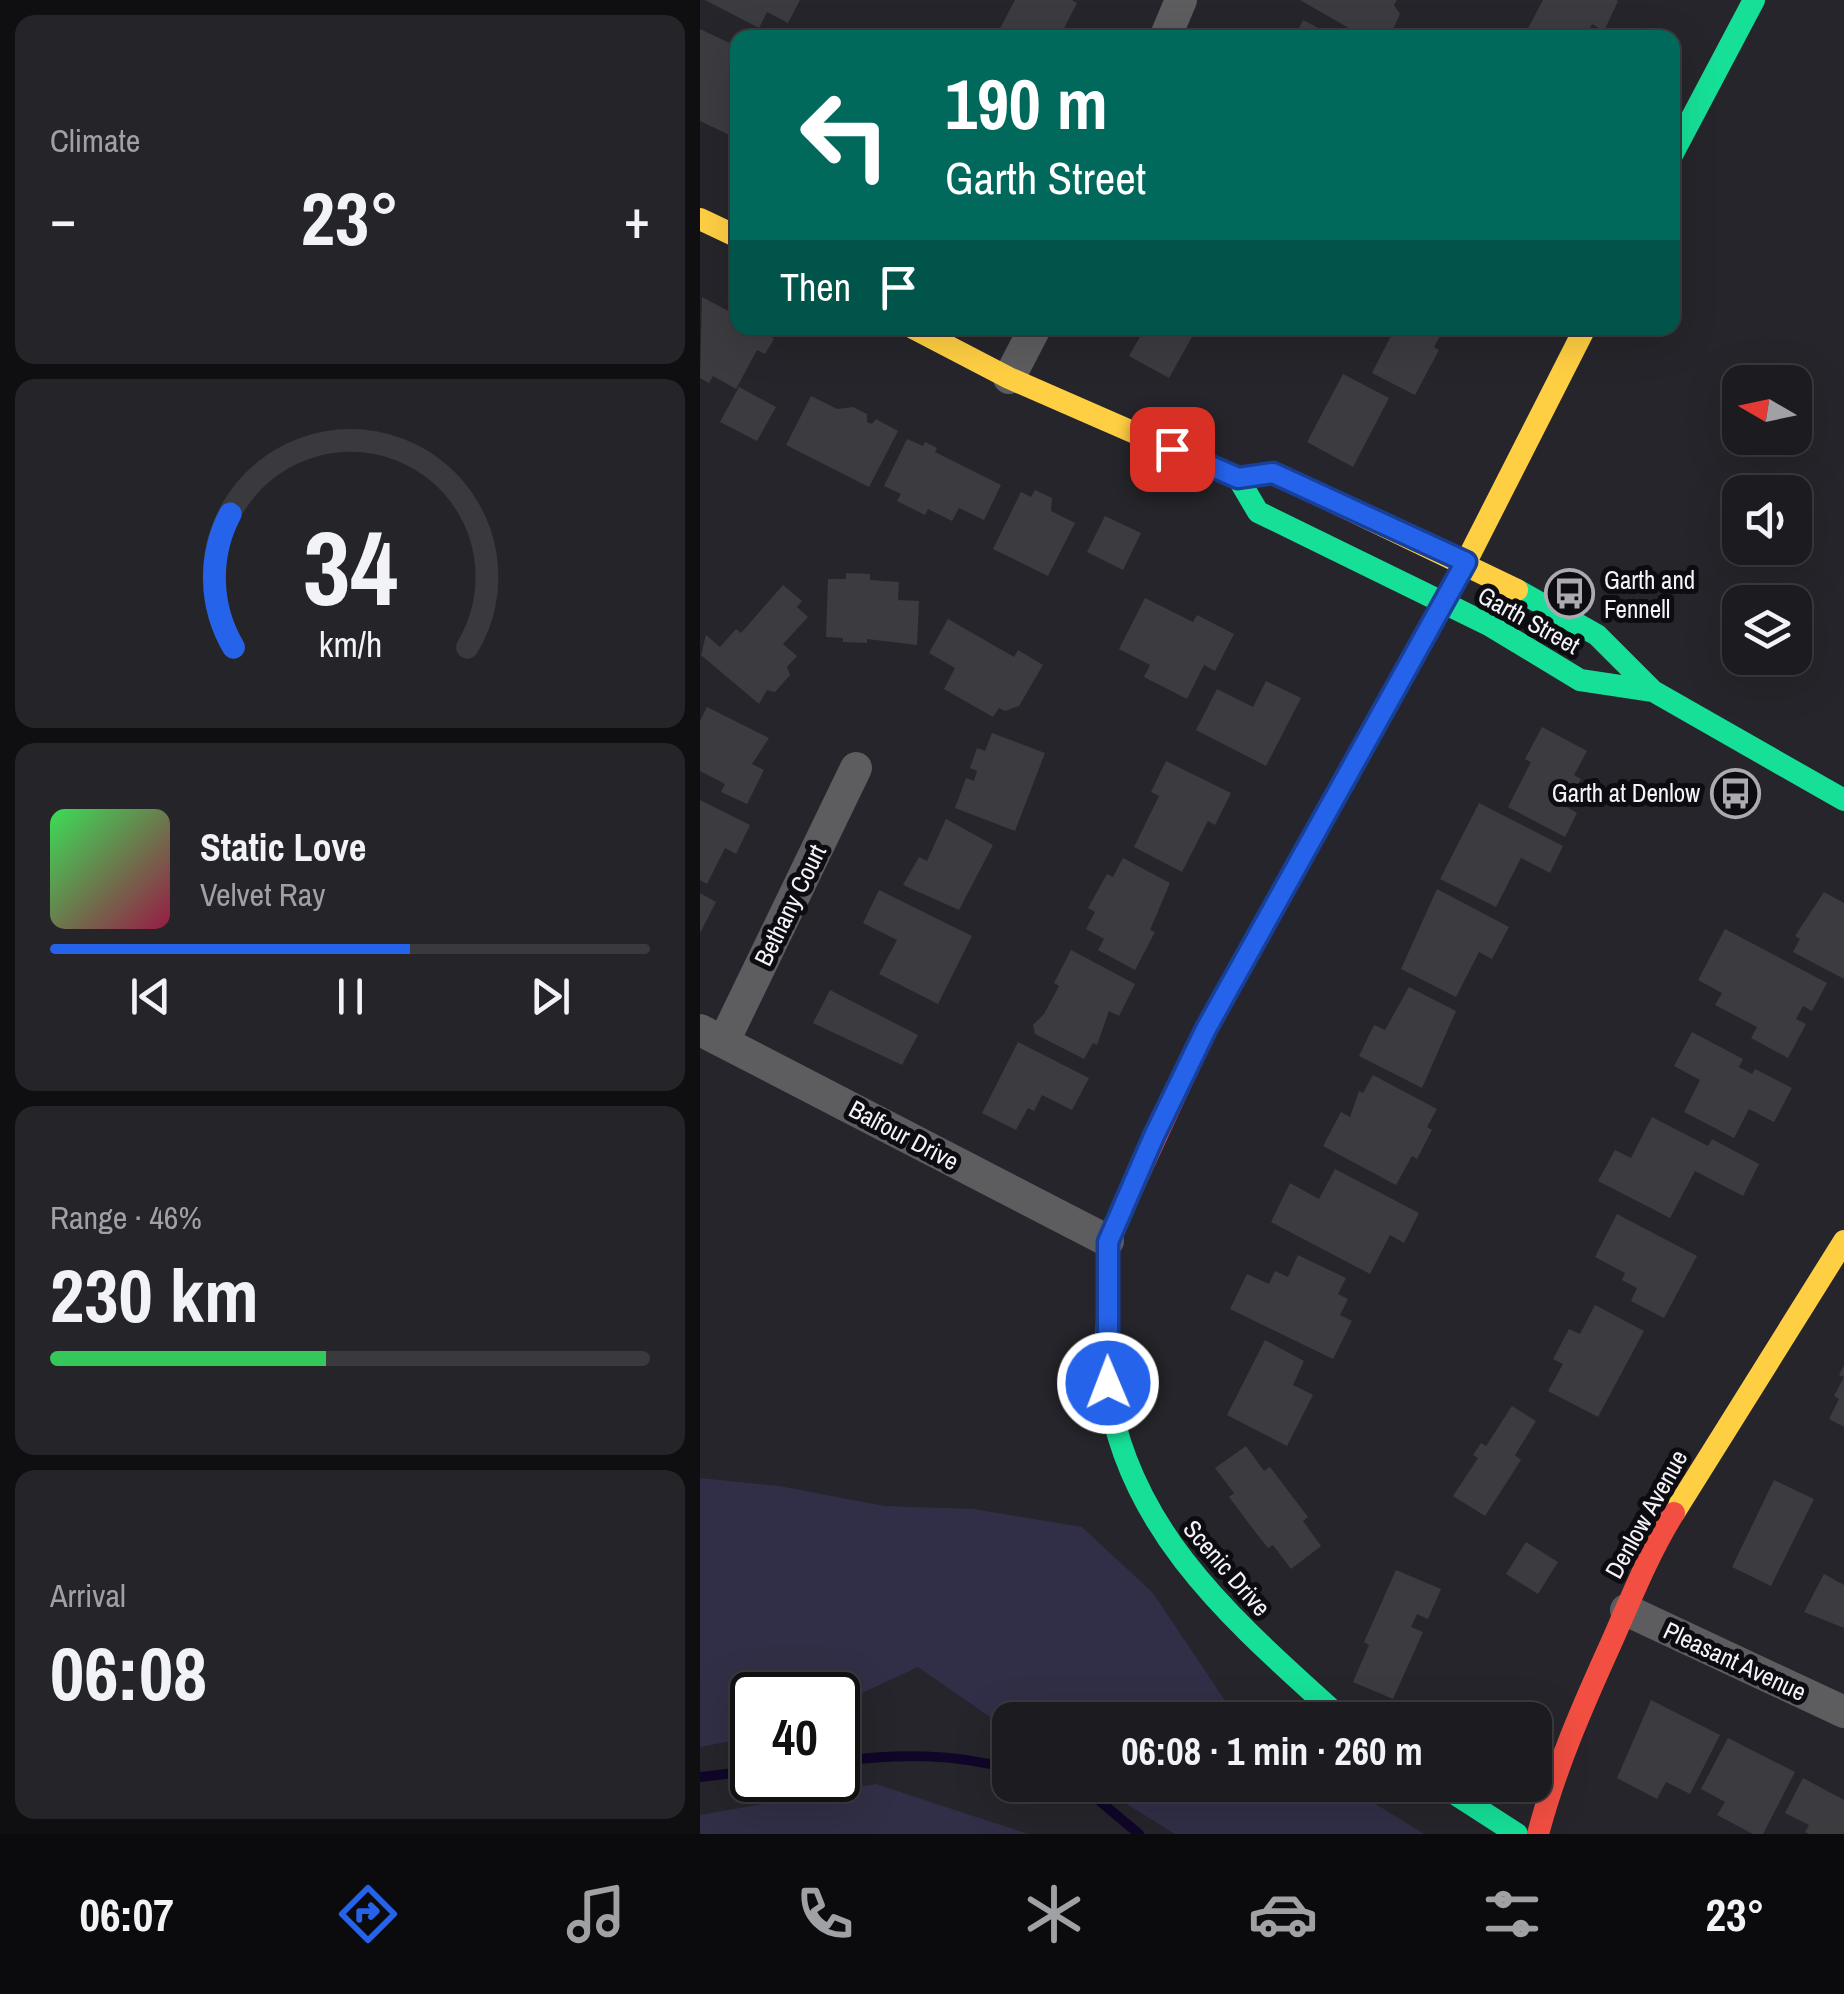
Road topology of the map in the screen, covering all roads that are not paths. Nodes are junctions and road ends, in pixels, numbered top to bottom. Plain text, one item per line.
1 (1182, 0) edge
2 (1754, 0) edge
3 (1169, 30) edge
4 (1680, 140) edge
5 (700, 219) edge
6 (730, 234) edge
7 (926, 335) edge
8 (1031, 335) edge
9 (1581, 335) edge
10 (1009, 378) junction
11 (1238, 478) junction
12 (1466, 562) junction
13 (1443, 604) junction
14 (1654, 691) junction
15 (856, 768) dead end
16 (1844, 800) edge
17 (712, 1036) edge
18 (1108, 1242) junction
19 (1843, 1246) edge
20 (1626, 1610) junction
21 (1324, 1702) edge
22 (1844, 1712) edge
23 (1467, 1802) edge
24 (1517, 1834) edge
25 (1538, 1834) edge

1 - 3 street
2 - 4 main road
5 - 6 main road
7 - 10 main road, Garth Street
8 - 10 street
9 - 12 main road, Scenic Drive
10 - 11 main road, Garth Street
11 - 12 main road, Garth Street
11 - 13 main road, Garth Street
12 - 13 main road, Scenic Drive
12 - 14 main road, Garth Street
13 - 14 main road, Garth Street
13 - 18 main road, Scenic Drive
14 - 16 main road, Garth Street
15 - 17 street, Bethany Court
17 - 18 street, Balfour Drive
18 - 21 main road, Scenic Drive
19 - 20 main road, Denlow Avenue
20 - 22 street, Pleasant Avenue
20 - 25 main road, Denlow Avenue
23 - 24 main road

